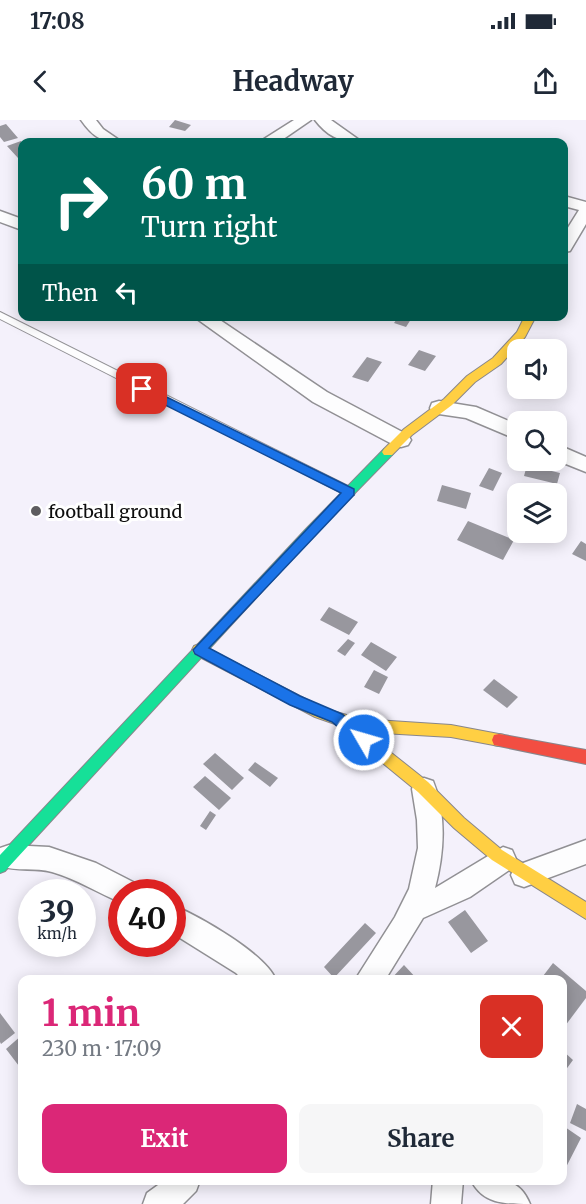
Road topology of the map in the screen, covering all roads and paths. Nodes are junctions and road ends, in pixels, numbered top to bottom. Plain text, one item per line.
1 (88, 120) edge
2 (304, 120) edge
3 (322, 120) edge
4 (108, 138) edge
5 (275, 138) edge
6 (347, 138) edge
7 (568, 202) edge
8 (586, 209) edge
9 (0, 216) edge
10 (18, 223) edge
11 (568, 240) edge
12 (0, 315) edge
13 (209, 321) edge
14 (528, 321) edge
15 (440, 408) junction
16 (507, 428) edge
17 (401, 440) junction
18 (567, 456) edge
19 (586, 465) edge
20 (350, 492) junction
21 (199, 650) junction
22 (337, 718) junction
23 (586, 757) edge
24 (423, 787) junction
25 (586, 852) edge
26 (503, 859) junction
27 (4, 862) edge
28 (524, 875) junction
29 (108, 883) edge
30 (415, 907) junction
31 (586, 911) edge
32 (186, 927) edge
33 (258, 975) edge
34 (372, 975) edge
35 (181, 1185) edge
36 (448, 1185) edge
37 (492, 1185) edge
38 (158, 1204) edge
39 (446, 1204) edge
40 (515, 1204) edge

1 - 4 street
2 - 5 street
3 - 6 street
7 - 8 street
8 - 11 street
9 - 10 street
12 - 20 lane
13 - 17 street
14 - 15 street
15 - 16 street
15 - 17 street
17 - 20 street
18 - 19 street
20 - 21 street
21 - 22 street
21 - 27 street
22 - 23 street
22 - 24 street
24 - 26 street
24 - 30 street
25 - 28 street
26 - 28 street
26 - 30 street
27 - 29 street
28 - 31 street
30 - 34 street
32 - 33 street
35 - 38 street
36 - 39 street
37 - 40 street

